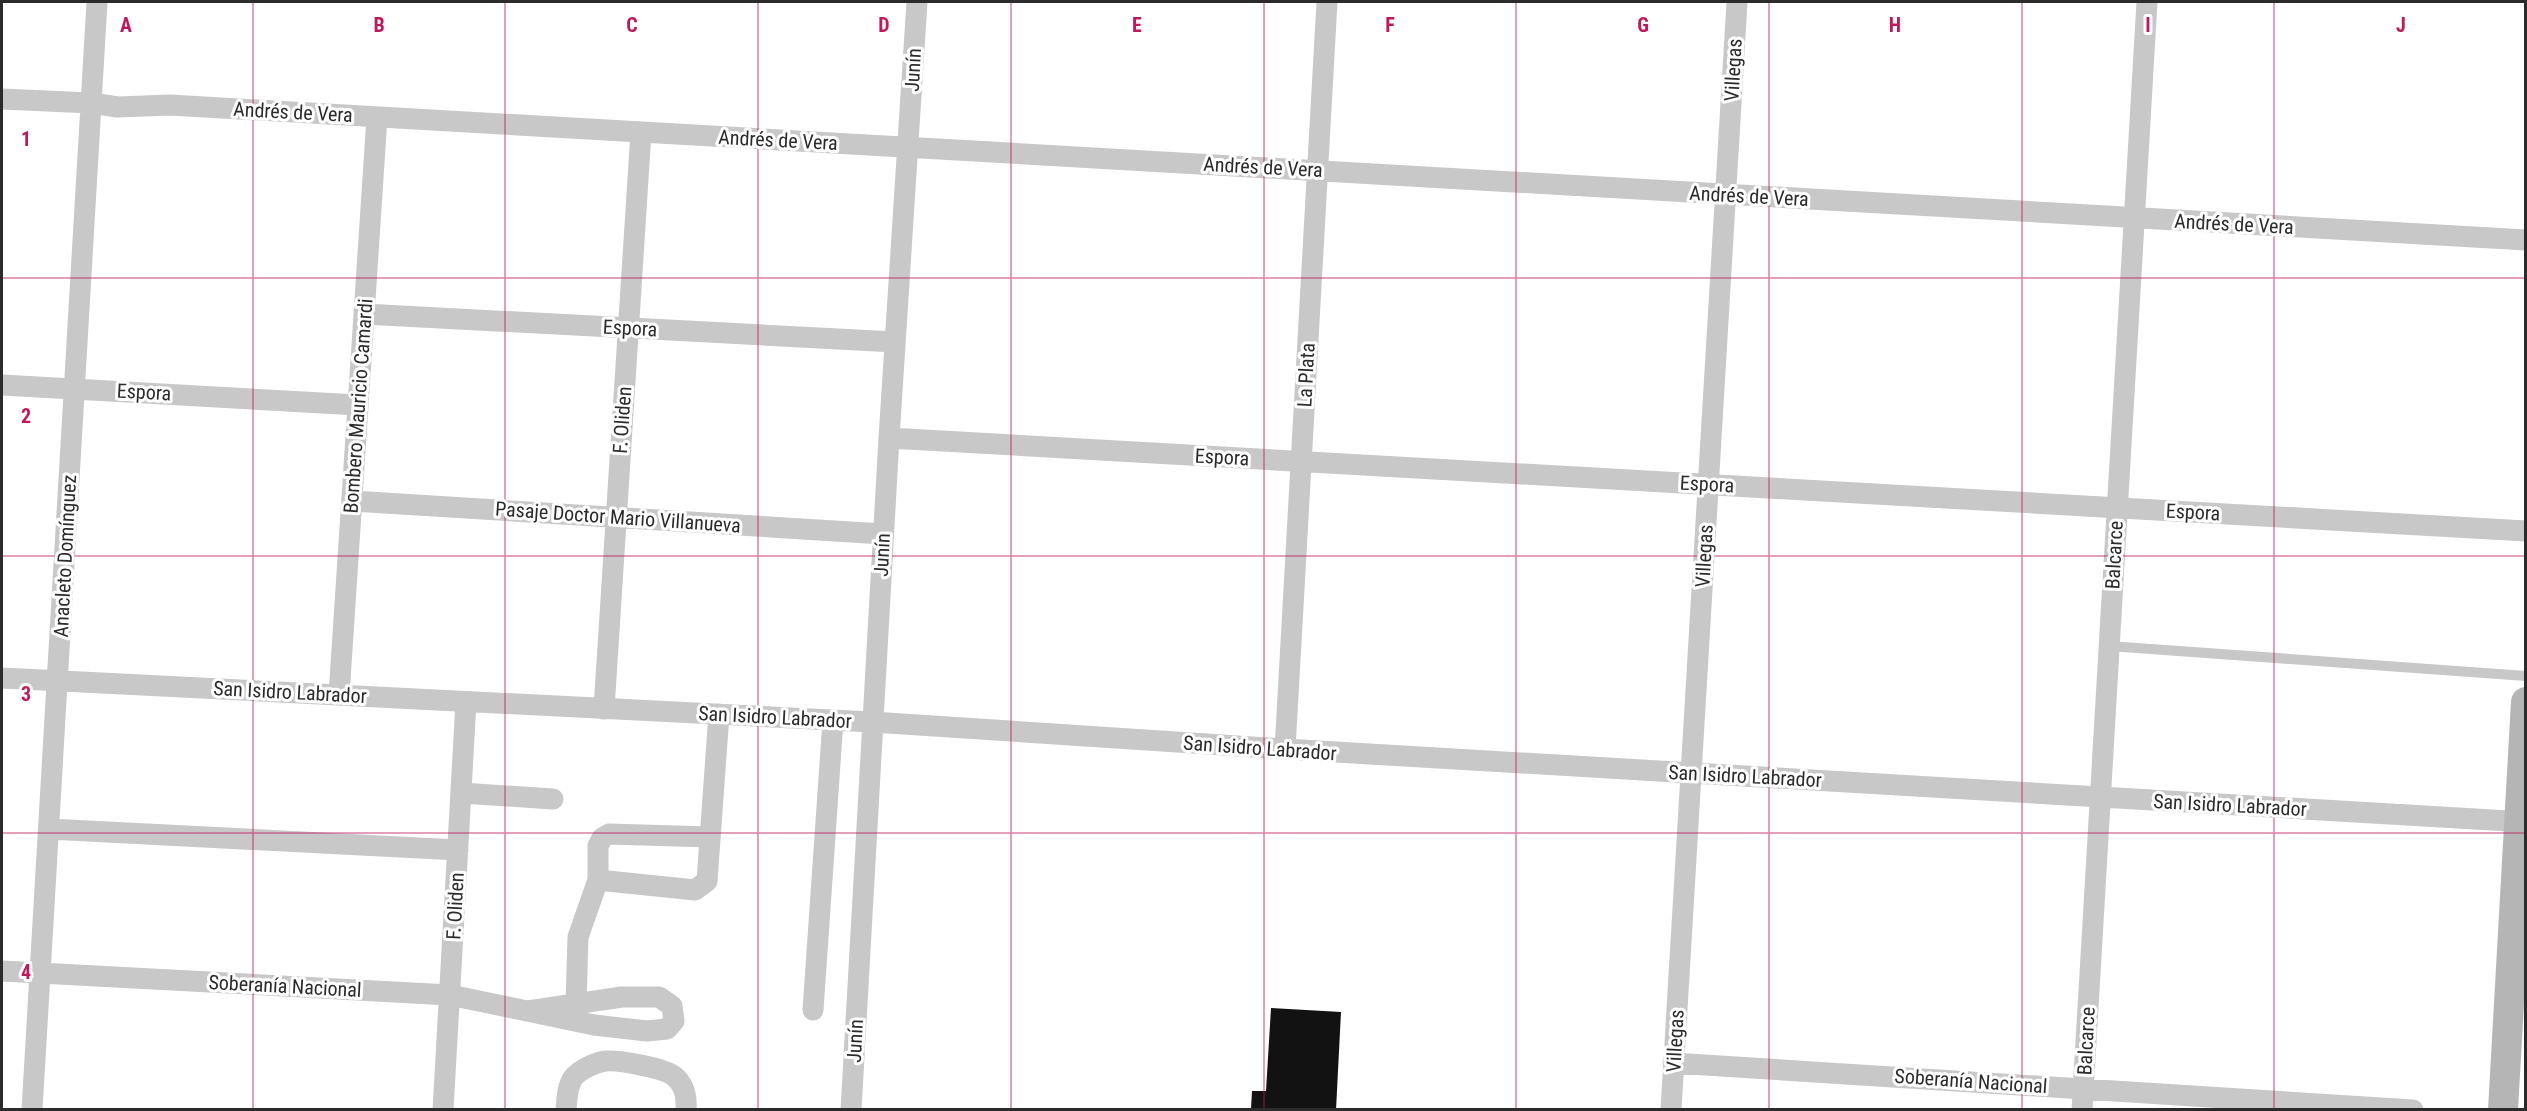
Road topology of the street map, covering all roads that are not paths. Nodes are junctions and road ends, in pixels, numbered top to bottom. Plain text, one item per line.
1 (97, 2) edge
2 (917, 2) edge
3 (1327, 2) edge
4 (1737, 2) edge
5 (2147, 2) edge
6 (2, 99) edge
7 (91, 103) junction
8 (376, 117) junction
9 (641, 132) junction
10 (909, 147) junction
11 (1318, 171) junction
12 (1725, 194) junction
13 (2134, 218) junction
14 (2526, 240) edge
15 (364, 314) junction
16 (628, 328) junction
17 (895, 342) junction
18 (2, 385) edge
19 (75, 388) junction
20 (358, 405) junction
21 (889, 438) junction
22 (1302, 461) junction
23 (1708, 484) junction
24 (352, 501) junction
25 (2117, 508) junction
26 (616, 517) junction
27 (2526, 531) edge
28 (884, 534) junction
29 (2109, 646) junction
30 (2526, 676) edge
31 (2, 678) edge
32 (58, 681) junction
33 (339, 695) junction
34 (466, 702) junction
35 (2526, 702) edge
36 (604, 709) junction
37 (719, 714) junction
38 (832, 720) junction
39 (872, 722) junction
40 (1286, 749) junction
41 (1691, 773) junction
42 (461, 793) junction
43 (2100, 797) junction
44 (554, 799) dead end
45 (2522, 822) edge
46 (49, 829) junction
47 (710, 837) junction
48 (458, 850) junction
49 (598, 880) junction
50 (2, 971) edge
51 (40, 973) junction
52 (450, 995) junction
53 (576, 1004) junction
54 (813, 1010) dead end
55 (528, 1011) junction
56 (1673, 1063) junction
57 (2083, 1088) junction
58 (32, 1110) edge
59 (443, 1110) edge
60 (566, 1110) edge
61 (686, 1110) edge
62 (852, 1110) edge
63 (1671, 1110) edge
64 (2082, 1110) edge
65 (2413, 1110) edge
66 (2503, 1110) edge

1 - 7 street, Anacleto Domínguez
2 - 10 street, Junín
3 - 11 street, La Plata
4 - 12 street, Villegas
5 - 13 street, Balcarce
6 - 7 street, Andrés de Vera
7 - 8 street, Andrés de Vera
7 - 19 street, Anacleto Domínguez
8 - 9 street, Andrés de Vera
8 - 15 street, Bombero Mauricio Camardi
9 - 10 street, Andrés de Vera
9 - 16 street, F. Oliden
10 - 11 street, Andrés de Vera
10 - 17 street, Junín
11 - 12 street, Andrés de Vera
11 - 22 street, La Plata
12 - 13 street, Andrés de Vera
12 - 23 street, Villegas
13 - 14 street, Andrés de Vera
13 - 25 street, Balcarce
15 - 16 street, Espora
15 - 20 street, Bombero Mauricio Camardi
16 - 17 street, Espora
16 - 26 street, F. Oliden
17 - 21 street, Junín
18 - 19 street, Espora
19 - 20 street, Espora
19 - 32 street, Anacleto Domínguez
20 - 24 street, Bombero Mauricio Camardi
21 - 22 street, Espora
21 - 28 street, Junín
22 - 23 street, Espora
22 - 40 street, La Plata
23 - 25 street, Espora
23 - 41 street, Villegas
24 - 26 street, Pasaje Doctor Mario Villanueva
24 - 33 street, Bombero Mauricio Camardi
25 - 27 street, Espora
25 - 29 street, Balcarce
26 - 28 street, Pasaje Doctor Mario Villanueva
26 - 36 street, F. Oliden
28 - 39 street, Junín
29 - 30 lane
29 - 43 street, Balcarce
31 - 32 street, San Isidro Labrador
32 - 33 street, San Isidro Labrador
32 - 46 street, Anacleto Domínguez
33 - 34 street, San Isidro Labrador
34 - 36 street, San Isidro Labrador
34 - 42 street, F. Oliden
35 - 45 main road
36 - 37 street, San Isidro Labrador
37 - 38 street, San Isidro Labrador
37 - 47 street
38 - 39 street, San Isidro Labrador
38 - 54 street
39 - 40 street, San Isidro Labrador
39 - 62 street, Junín
40 - 41 street, San Isidro Labrador
41 - 43 street, San Isidro Labrador
41 - 56 street, Villegas
42 - 44 street
42 - 48 street, F. Oliden
43 - 45 street, San Isidro Labrador
43 - 57 street, Balcarce
45 - 66 main road
46 - 48 street
46 - 51 street, Anacleto Domínguez
47 - 49 street
47 - 49 street
48 - 52 street, F. Oliden
49 - 53 street
50 - 51 street, Soberanía Nacional
51 - 52 street, Soberanía Nacional
51 - 58 street, Anacleto Domínguez
52 - 55 street, Soberanía Nacional
52 - 59 street, F. Oliden
53 - 55 street, Soberanía Nacional
53 - 55 street, Soberanía Nacional
56 - 57 street, Soberanía Nacional
56 - 63 street, Villegas
57 - 64 street, Balcarce
57 - 65 street, Soberanía Nacional
60 - 61 street

